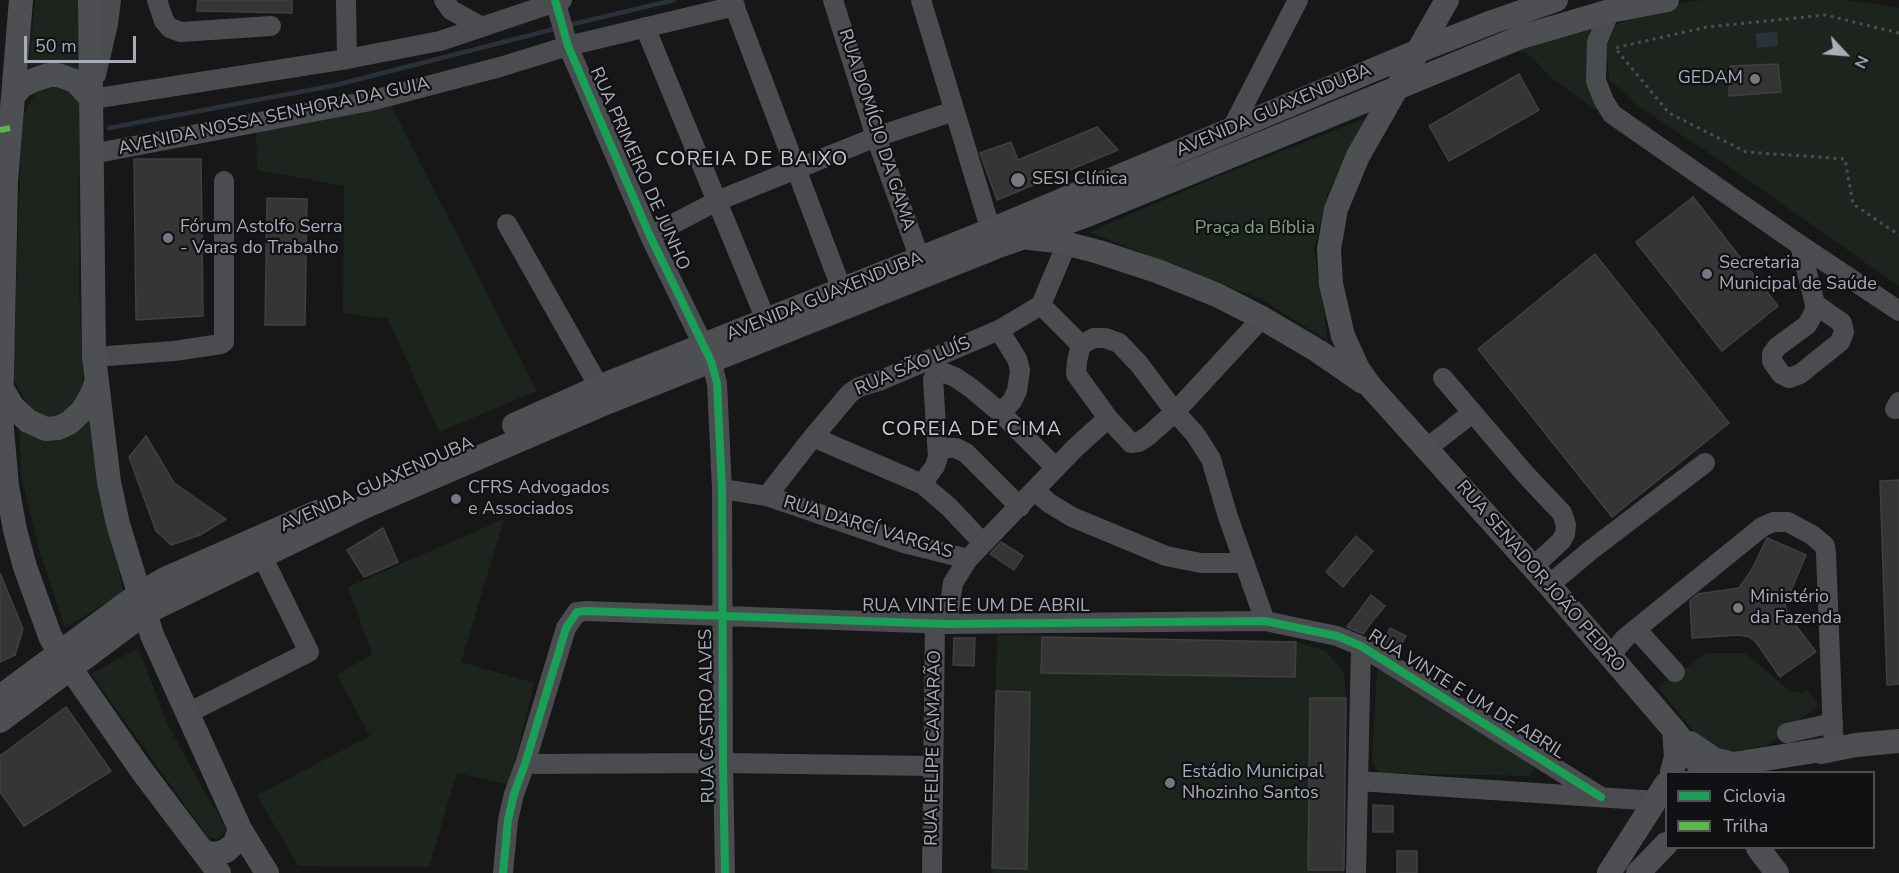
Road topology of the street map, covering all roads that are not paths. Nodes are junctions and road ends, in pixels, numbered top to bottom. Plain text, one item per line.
1 (21, 0) edge
2 (90, 0) edge
3 (111, 0) edge
4 (157, 0) edge
5 (346, 0) edge
6 (444, 0) edge
7 (833, 0) edge
8 (921, 0) edge
9 (1298, 0) edge
10 (1447, 0) edge
11 (1554, 0) edge
12 (1667, 0) edge
13 (734, 3) edge
14 (558, 4) edge
15 (1610, 11) junction
16 (271, 26) dead end
17 (483, 27) junction
18 (645, 27) junction
19 (567, 41) junction
20 (1416, 52) junction
21 (347, 59) junction
22 (1447, 67) junction
23 (1396, 87) junction
24 (91, 94) junction
25 (13, 96) junction
26 (954, 111) junction
27 (1231, 130) junction
28 (876, 137) junction
29 (92, 154) junction
30 (796, 170) junction
31 (224, 181) dead end
32 (3, 182) edge
33 (717, 201) junction
34 (1085, 216) junction
35 (507, 224) dead end
36 (650, 236) junction
37 (1021, 238) junction
38 (993, 239) junction
39 (1067, 243) junction
40 (1800, 246) junction
41 (920, 259) junction
42 (842, 290) junction
43 (1815, 304) dead end
44 (1041, 305) junction
45 (1899, 311) edge
46 (1262, 318) junction
47 (766, 321) junction
48 (1004, 337) junction
49 (1081, 345) junction
50 (707, 354) junction
51 (95, 368) junction
52 (1443, 378) dead end
53 (1370, 386) junction
54 (2, 389) junction
55 (604, 395) junction
56 (1175, 412) junction
57 (1472, 413) junction
58 (1001, 414) junction
59 (1108, 417) junction
60 (1, 418) edge
61 (813, 437) junction
62 (938, 448) junction
63 (1426, 450) junction
64 (1705, 463) dead end
65 (1056, 468) junction
66 (922, 484) junction
67 (722, 489) junction
68 (1034, 490) junction
69 (767, 496) junction
70 (1020, 507) junction
71 (5, 510) edge
72 (983, 543) junction
73 (262, 556) junction
74 (968, 559) junction
75 (129, 562) junction
76 (1244, 563) junction
77 (1533, 567) junction
78 (166, 578) junction
79 (1549, 585) junction
80 (142, 603) junction
81 (722, 617) junction
82 (1265, 621) junction
83 (941, 623) junction
84 (1636, 629) junction
85 (1361, 646) junction
86 (1610, 656) junction
87 (65, 660) junction
88 (1675, 672) dead end
89 (0, 697) edge
90 (188, 713) junction
91 (0, 721) edge
92 (1833, 723) junction
93 (1674, 730) junction
94 (1787, 732) dead end
95 (1899, 741) edge
96 (1835, 748) junction
97 (723, 763) junction
98 (525, 764) junction
99 (933, 766) junction
100 (1672, 771) edge
101 (1703, 771) edge
102 (1777, 771) edge
103 (1358, 781) junction
104 (1661, 793) edge
105 (1601, 797) junction
106 (240, 830) junction
107 (1665, 845) edge
108 (1759, 849) edge
109 (1775, 849) edge
110 (202, 852) junction
111 (219, 873) edge
112 (267, 873) edge
113 (503, 873) edge
114 (725, 873) edge
115 (932, 873) edge
116 (1356, 873) edge
117 (1609, 873) edge
118 (1638, 873) edge
119 (1777, 873) edge
120 (1793, 873) edge

1 - 25 main road
2 - 24 main road
3 - 24 street
4 - 16 street
5 - 21 street
6 - 17 street
7 - 28 street, RUA DOMÍCIO DA GAMA
8 - 26 street
9 - 27 street
10 - 20 main road, RUA SENADOR JOÃO PEDRO
11 - 20 main road, AVENIDA GUAXENDUBA
12 - 15 main road, AVENIDA GUAXENDUBA
13 - 18 street, AVENIDA NOSSA SENHORA DA GUIA
13 - 30 street
14 - 17 street
14 - 19 street, RUA PRIMEIRO DE JUNHO
15 - 22 main road, AVENIDA GUAXENDUBA
15 - 40 street
17 - 21 street
18 - 19 street, AVENIDA NOSSA SENHORA DA GUIA
18 - 33 street
19 - 29 street, AVENIDA NOSSA SENHORA DA GUIA
19 - 36 street, RUA PRIMEIRO DE JUNHO
20 - 22 main road
20 - 23 main road, RUA SENADOR JOÃO PEDRO
20 - 27 main road, AVENIDA GUAXENDUBA
21 - 24 street
22 - 23 main road, AVENIDA GUAXENDUBA
23 - 34 main road, AVENIDA GUAXENDUBA
23 - 53 main road, RUA SENADOR JOÃO PEDRO
24 - 25 main road
24 - 29 main road
25 - 32 main road
26 - 28 street
26 - 38 street
27 - 34 main road
27 - 38 main road, AVENIDA GUAXENDUBA
28 - 30 street
28 - 41 street, RUA DOMÍCIO DA GAMA
29 - 51 main road
30 - 33 street
30 - 42 street
31 - 51 street
32 - 54 main road
33 - 36 street
33 - 47 street
34 - 37 main road, AVENIDA GUAXENDUBA
35 - 55 street
36 - 50 street, RUA PRIMEIRO DE JUNHO
37 - 38 main road, AVENIDA GUAXENDUBA
37 - 39 main road, RUA SENADOR JOÃO PEDRO
38 - 41 main road, AVENIDA GUAXENDUBA
38 - 50 main road, AVENIDA GUAXENDUBA
39 - 44 street
39 - 46 main road, RUA SENADOR JOÃO PEDRO
40 - 43 street
40 - 45 street
41 - 42 main road, AVENIDA GUAXENDUBA
42 - 47 main road, AVENIDA GUAXENDUBA
44 - 48 street, RUA SÃO LUÍS
44 - 49 street
46 - 53 main road, RUA SENADOR JOÃO PEDRO
46 - 56 street
47 - 50 main road, AVENIDA GUAXENDUBA
48 - 58 street
48 - 61 street, RUA SÃO LUÍS
49 - 56 street
49 - 59 street
50 - 55 main road, AVENIDA GUAXENDUBA
50 - 67 street, RUA CASTRO ALVES
51 - 54 main road
51 - 75 main road
52 - 57 street
53 - 63 main road, RUA SENADOR JOÃO PEDRO
54 - 60 main road
55 - 73 main road, AVENIDA GUAXENDUBA
55 - 78 main road, AVENIDA GUAXENDUBA
56 - 59 street
56 - 76 street
57 - 63 street
57 - 77 street
58 - 62 street
58 - 65 street
59 - 65 street, RUA FELIPE CAMARÃO
60 - 71 main road
61 - 66 street
61 - 69 street, RUA SÃO LUÍS
62 - 66 street
62 - 70 street
63 - 77 main road, RUA SENADOR JOÃO PEDRO
64 - 79 street
65 - 68 street, RUA FELIPE CAMARÃO
66 - 72 street
67 - 69 street
67 - 81 street, RUA CASTRO ALVES
68 - 70 street, RUA FELIPE CAMARÃO
68 - 76 street
69 - 74 street, RUA DARCÍ VARGAS
70 - 72 street, RUA FELIPE CAMARÃO
71 - 87 main road
72 - 74 street, RUA FELIPE CAMARÃO
73 - 80 main road, AVENIDA GUAXENDUBA
73 - 90 street
74 - 83 street, RUA FELIPE CAMARÃO
75 - 78 main road
75 - 80 main road
76 - 82 street
77 - 79 main road, RUA SENADOR JOÃO PEDRO
78 - 80 main road, AVENIDA GUAXENDUBA
79 - 86 main road, RUA SENADOR JOÃO PEDRO
80 - 87 main road
80 - 90 main road
81 - 83 street, RUA VINTE E UM DE ABRIL
81 - 97 street, RUA CASTRO ALVES
81 - 98 street, RUA VINTE E UM DE ABRIL
82 - 83 street, RUA VINTE E UM DE ABRIL
82 - 85 street, RUA VINTE E UM DE ABRIL
83 - 99 street, RUA FELIPE CAMARÃO
84 - 86 street
84 - 88 street
84 - 92 street
85 - 103 street
85 - 105 street, RUA VINTE E UM DE ABRIL
86 - 93 main road, RUA SENADOR JOÃO PEDRO
87 - 89 main road
87 - 91 main road
87 - 110 main road
90 - 106 main road
92 - 94 street
92 - 96 street
93 - 96 main road
93 - 100 main road
93 - 101 main road, RUA SENADOR JOÃO PEDRO
95 - 96 main road
96 - 102 main road
97 - 98 street
97 - 99 street
97 - 114 street, RUA CASTRO ALVES
98 - 113 street, RUA VINTE E UM DE ABRIL
99 - 115 street, RUA FELIPE CAMARÃO
103 - 105 street
103 - 116 street
104 - 105 street
104 - 117 main road
106 - 110 main road
106 - 112 main road
107 - 118 main road
108 - 119 main road
109 - 120 main road
110 - 111 main road

